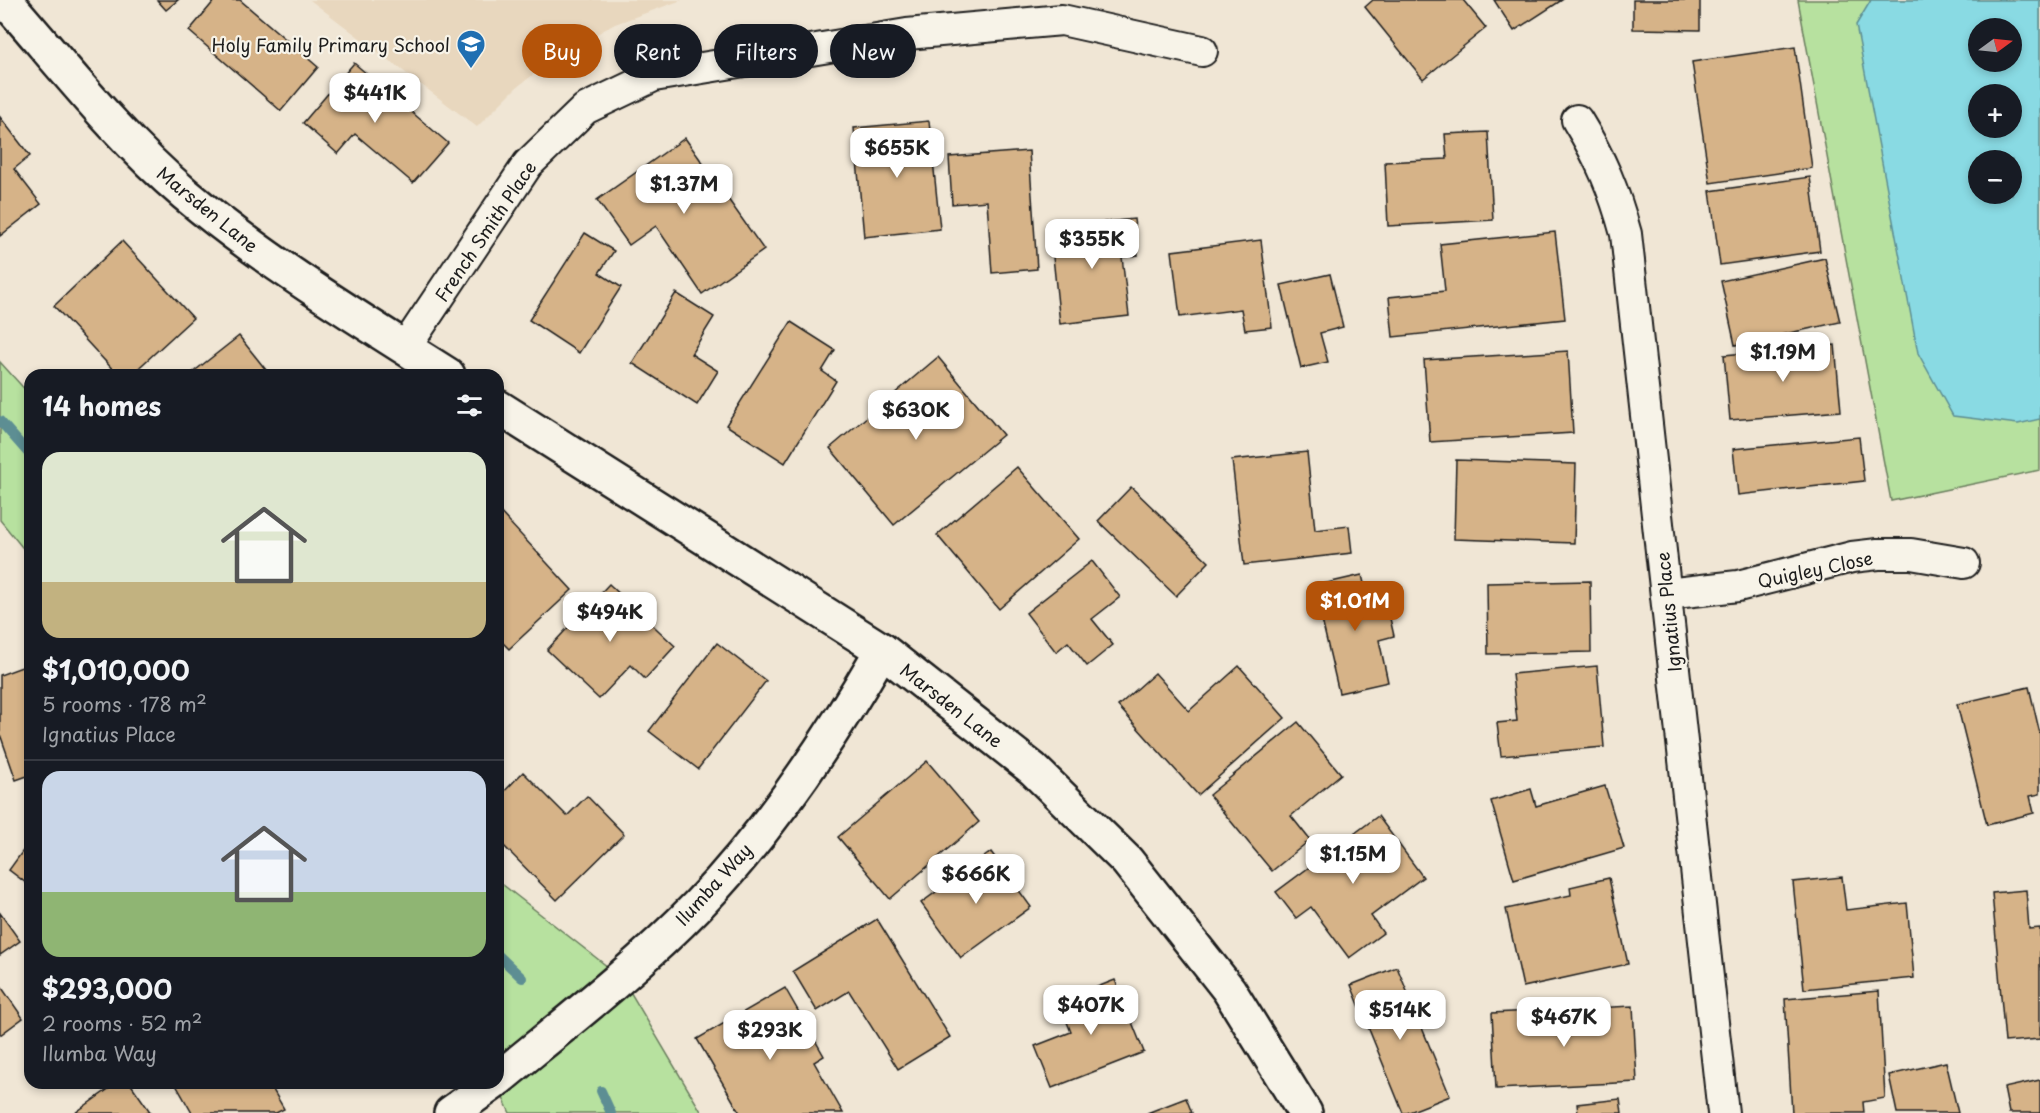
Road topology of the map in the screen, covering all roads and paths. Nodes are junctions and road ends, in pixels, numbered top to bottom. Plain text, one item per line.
1 (5, 0) edge
2 (1202, 51) dead end
3 (1577, 120) dead end
4 (405, 348) junction
5 (438, 369) edge
6 (504, 411) edge
7 (1964, 563) dead end
8 (1666, 594) junction
9 (882, 650) junction
10 (504, 1074) edge
11 (485, 1089) edge
12 (451, 1113) edge
13 (1305, 1113) edge
14 (1723, 1113) edge

1 - 4 main road, Marsden Lane
2 - 4 street, French Smith Place
3 - 8 street, Ignatius Place
4 - 5 main road, Marsden Lane
6 - 9 main road, Marsden Lane
7 - 8 street, Quigley Close
8 - 14 street, Ignatius Place
9 - 10 main road, Ilumba Way
9 - 13 main road, Marsden Lane
11 - 12 main road

